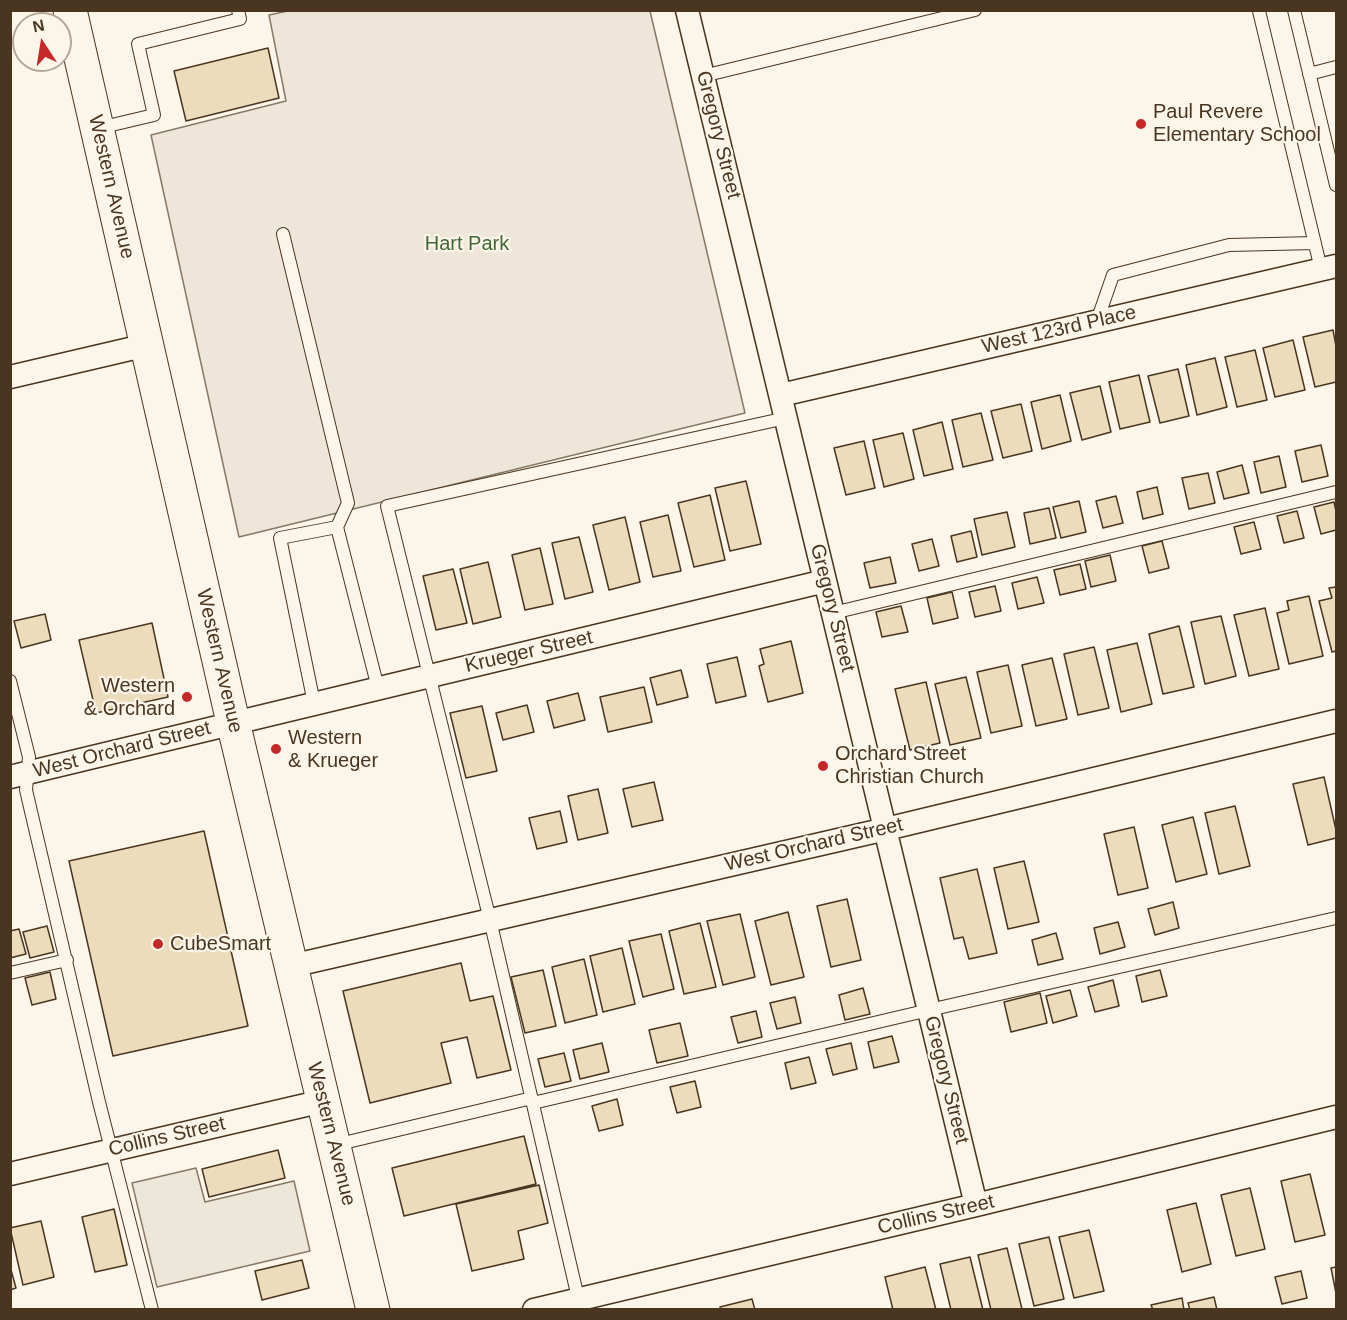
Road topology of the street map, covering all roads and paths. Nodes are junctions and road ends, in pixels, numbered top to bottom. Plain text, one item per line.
1 (70, 10) edge
2 (238, 10) edge
3 (687, 10) edge
4 (975, 10) edge
5 (1294, 10) edge
6 (1259, 11) edge
7 (1336, 67) edge
8 (1309, 74) junction
9 (703, 76) junction
10 (98, 129) junction
11 (1336, 185) edge
12 (283, 234) dead end
13 (1315, 243) junction
14 (1329, 268) edge
15 (1097, 321) junction
16 (147, 345) junction
17 (10, 377) edge
18 (781, 395) junction
19 (786, 418) junction
20 (1336, 492) edge
21 (337, 527) junction
22 (825, 581) junction
23 (833, 613) junction
24 (430, 675) junction
25 (10, 681) edge
26 (378, 688) junction
27 (314, 703) junction
28 (1336, 721) edge
29 (233, 722) junction
30 (19, 775) edge
31 (886, 829) junction
32 (1336, 918) edge
33 (490, 920) junction
34 (67, 960) junction
35 (291, 966) junction
36 (10, 973) edge
37 (929, 1010) junction
38 (532, 1100) junction
39 (323, 1101) junction
40 (1336, 1117) edge
41 (334, 1145) junction
42 (111, 1150) junction
43 (10, 1174) edge
44 (976, 1205) junction
45 (579, 1304) edge
46 (152, 1310) edge
47 (374, 1310) edge
48 (534, 1310) edge

1 - 10 main road, Western Avenue
2 - 10 lane
3 - 9 street, Gregory Street
4 - 9 lane
5 - 8 lane
6 - 13 lane
7 - 8 lane
8 - 11 lane
9 - 18 street, Gregory Street
10 - 16 main road, Western Avenue
12 - 21 lane
13 - 14 lane
13 - 15 lane
14 - 15 street, West 123rd Place
15 - 18 street, West 123rd Place
16 - 17 street
16 - 29 main road, Western Avenue
18 - 19 street, Gregory Street
19 - 22 street, Gregory Street
19 - 24 lane
20 - 23 lane
21 - 26 lane
21 - 27 lane
22 - 23 street, Gregory Street
22 - 24 street, Krueger Street
23 - 31 street, Gregory Street
24 - 26 street, Krueger Street
24 - 33 lane
25 - 30 lane
26 - 27 street, Krueger Street
27 - 29 street, Krueger Street
28 - 31 street, West Orchard Street
29 - 30 street, West Orchard Street
29 - 35 main road, Western Avenue
30 - 34 lane
31 - 33 street, West Orchard Street
31 - 37 street, Gregory Street
32 - 37 lane
33 - 35 street, West Orchard Street
33 - 38 lane
34 - 36 lane
34 - 42 lane
35 - 39 main road, Western Avenue
37 - 38 lane
37 - 44 street, Gregory Street
38 - 41 lane
38 - 45 lane
39 - 41 main road, Western Avenue
39 - 42 street, Collins Street
40 - 44 street, Collins Street
41 - 47 main road, Western Avenue
42 - 43 street, Collins Street
42 - 46 lane
44 - 45 street, Collins Street
45 - 48 street, Collins Street

